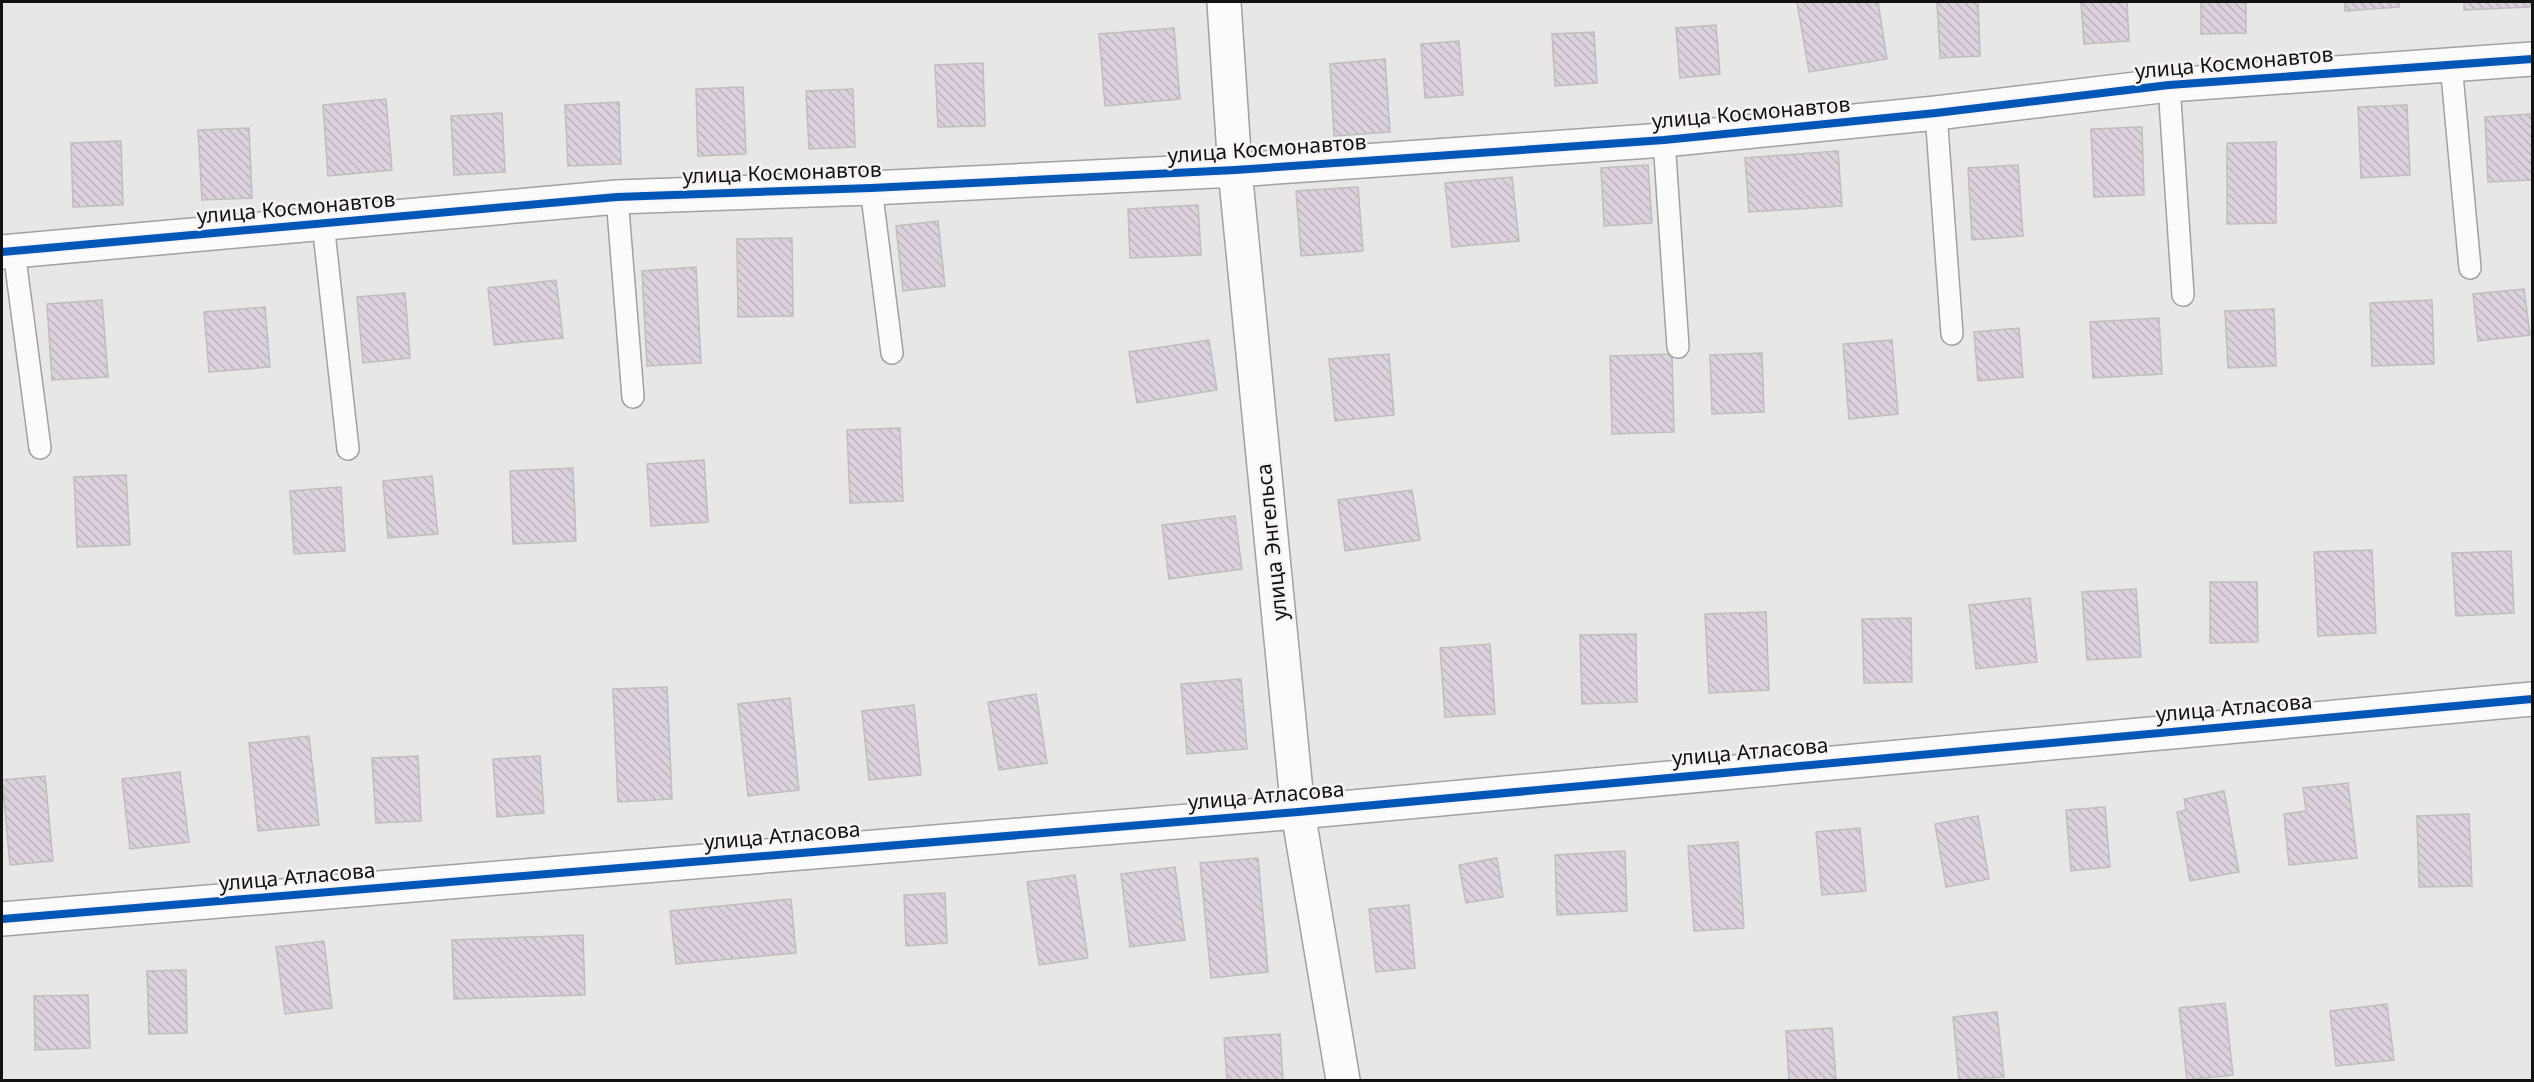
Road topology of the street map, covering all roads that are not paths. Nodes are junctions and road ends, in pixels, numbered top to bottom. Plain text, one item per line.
1 (1224, 2) edge
2 (2532, 59) edge
3 (2451, 64) junction
4 (2169, 85) junction
5 (1936, 113) junction
6 (1664, 140) junction
7 (1235, 170) junction
8 (871, 188) junction
9 (617, 197) junction
10 (323, 223) junction
11 (8, 251) edge
12 (2470, 268) dead end
13 (2183, 295) dead end
14 (1952, 334) dead end
15 (1678, 346) dead end
16 (892, 353) dead end
17 (633, 397) dead end
18 (40, 448) dead end
19 (348, 449) dead end
20 (2532, 699) edge
21 (1298, 812) junction
22 (2, 919) edge
23 (1343, 1080) edge

1 - 7 street, улица Энгельса
2 - 3 street, улица Космонавтов
3 - 4 street, улица Космонавтов
3 - 12 lane
4 - 5 street, улица Космонавтов
4 - 13 lane
5 - 6 street, улица Космонавтов
5 - 14 lane
6 - 7 street, улица Космонавтов
6 - 15 lane
7 - 8 street, улица Космонавтов
7 - 21 street, улица Энгельса
8 - 9 street, улица Космонавтов
8 - 16 lane
9 - 10 street, улица Космонавтов
9 - 17 lane
10 - 11 street, улица Космонавтов
10 - 19 lane
11 - 18 lane
20 - 21 street, улица Атласова
21 - 22 street, улица Атласова
21 - 23 street, улица Энгельса

